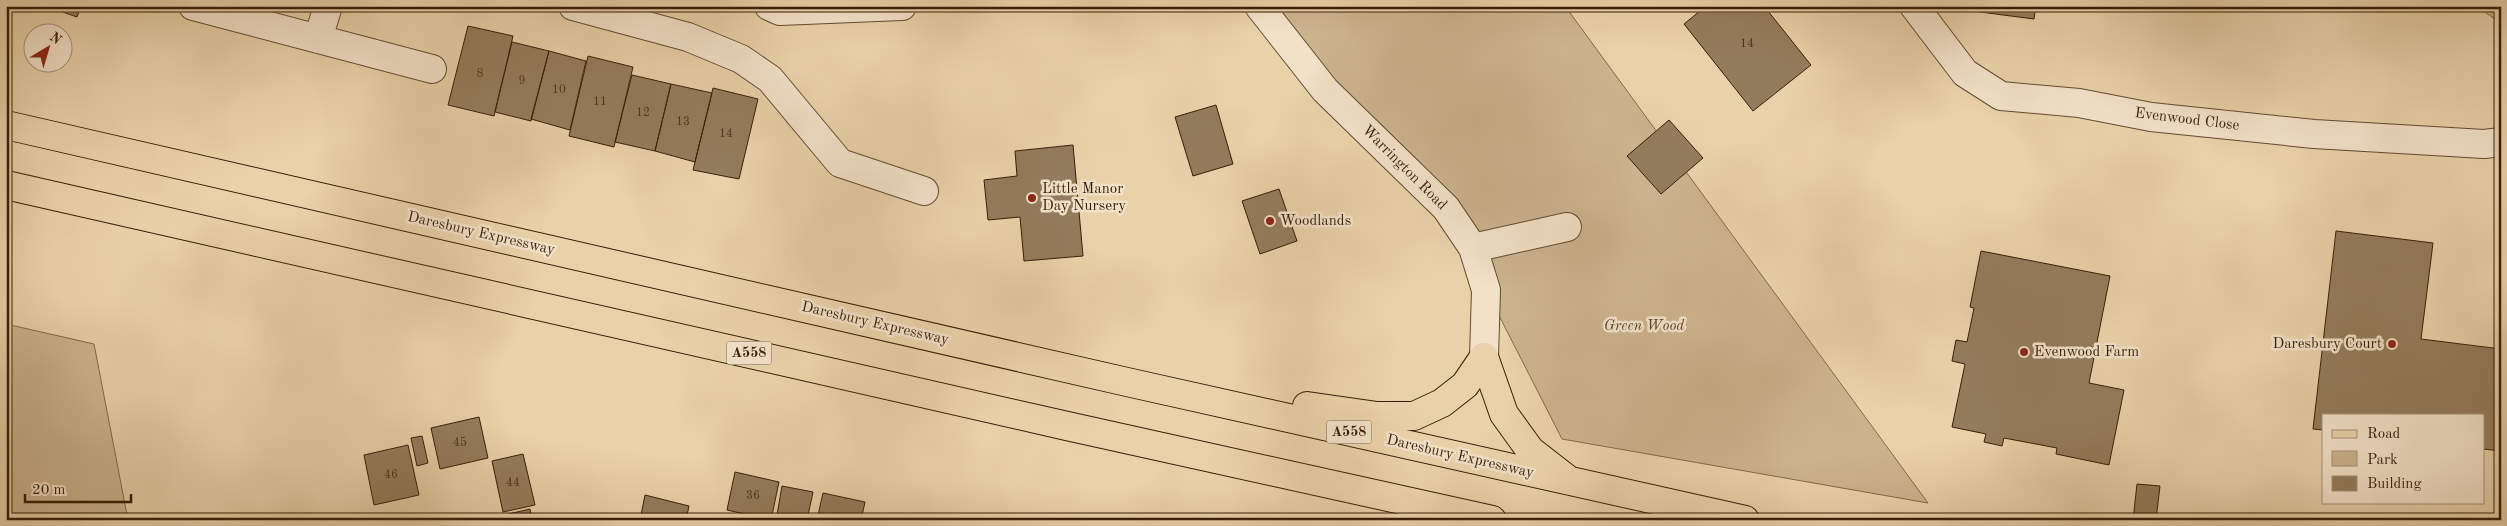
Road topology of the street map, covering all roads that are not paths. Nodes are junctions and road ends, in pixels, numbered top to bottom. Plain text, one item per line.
1 (193, 6) edge
2 (328, 6) edge
3 (573, 6) edge
4 (769, 6) edge
5 (902, 6) edge
6 (1259, 6) edge
7 (1914, 6) edge
8 (318, 39) junction
9 (432, 69) dead end
10 (6, 125) edge
11 (2501, 142) edge
12 (6, 185) edge
13 (924, 191) dead end
14 (1567, 227) dead end
15 (1473, 248) junction
16 (1484, 357) junction
17 (1127, 382) junction
18 (1571, 482) junction
19 (1492, 520) edge
20 (1745, 520) edge

1 - 8 street
2 - 8 street
3 - 13 street
4 - 5 street
6 - 15 street, Warrington Road
7 - 11 street, Evenwood Close
8 - 9 street
10 - 17 main road, Daresbury Expressway / A558
12 - 19 main road, A558
14 - 15 street
15 - 16 street, Warrington Road
16 - 17 main road
16 - 18 main road
17 - 18 main road, Daresbury Expressway / A558
18 - 20 main road, Daresbury Expressway / A558

